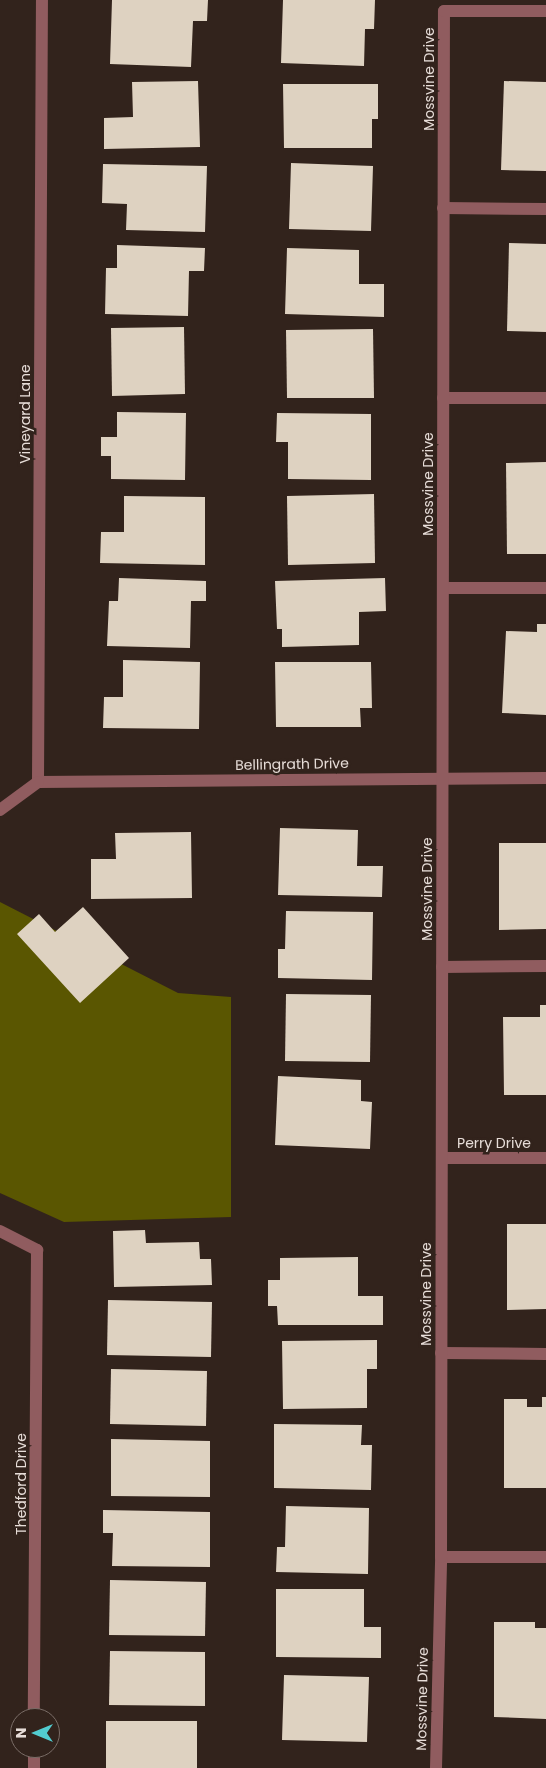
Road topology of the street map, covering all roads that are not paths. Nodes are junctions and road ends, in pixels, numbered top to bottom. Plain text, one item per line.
1 (42, 0) edge
2 (546, 11) edge
3 (444, 208) junction
4 (546, 209) edge
5 (443, 398) junction
6 (546, 398) edge
7 (442, 588) junction
8 (546, 588) edge
9 (442, 778) junction
10 (546, 778) edge
11 (38, 782) junction
12 (0, 810) edge
13 (546, 966) edge
14 (442, 967) junction
15 (442, 1158) junction
16 (546, 1158) edge
17 (0, 1231) edge
18 (441, 1353) junction
19 (546, 1354) edge
20 (441, 1557) junction
21 (546, 1557) edge
22 (34, 1708) edge
23 (436, 1768) edge

1 - 11 street, Vineyard Lane
2 - 3 street, Mossvine Drive
3 - 4 street
3 - 5 street, Mossvine Drive
5 - 6 street
5 - 7 street, Mossvine Drive
7 - 8 street
7 - 9 street, Mossvine Drive
9 - 10 street, Bellingrath Drive
9 - 11 street, Bellingrath Drive
9 - 14 street, Mossvine Drive
11 - 12 street
13 - 14 street
14 - 15 street, Mossvine Drive
15 - 16 street, Perry Drive
15 - 18 street, Mossvine Drive
17 - 22 street, Thedford Drive
18 - 19 street
18 - 20 street, Mossvine Drive
20 - 21 street
20 - 23 street, Mossvine Drive

